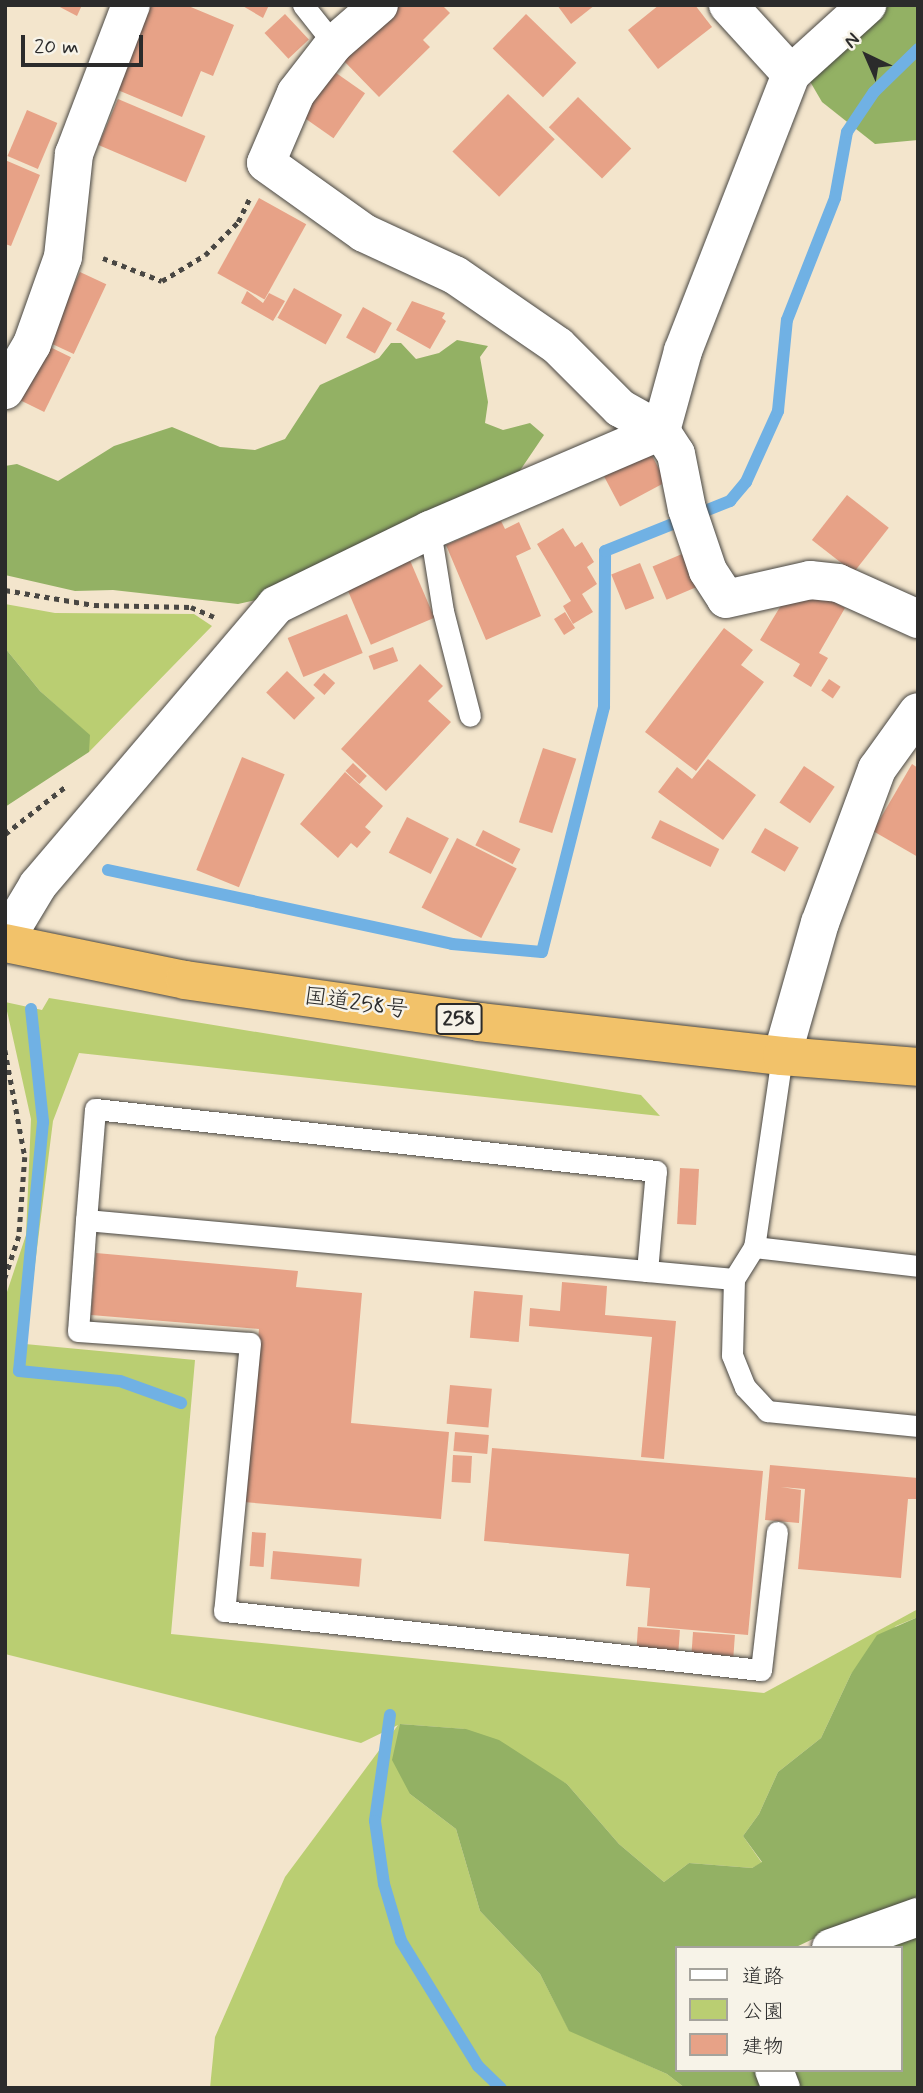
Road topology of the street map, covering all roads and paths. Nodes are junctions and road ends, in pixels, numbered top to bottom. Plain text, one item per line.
1 (131, 5) edge
2 (303, 5) edge
3 (379, 5) edge
4 (728, 5) edge
5 (867, 5) edge
6 (334, 44) junction
7 (791, 74) junction
8 (266, 163) junction
9 (63, 257) junction
10 (5, 390) edge
11 (661, 431) junction
12 (429, 530) junction
13 (5, 590) edge
14 (918, 619) edge
15 (223, 621) dead end
16 (918, 712) edge
17 (470, 716) dead end
18 (5, 941) edge
19 (5, 1050) edge
20 (782, 1056) junction
21 (918, 1067) edge
22 (86, 1220) junction
23 (754, 1247) junction
24 (918, 1266) edge
25 (647, 1271) junction
26 (5, 1278) edge
27 (734, 1279) junction
28 (918, 1426) edge
29 (777, 1532) dead end
30 (918, 1917) edge
31 (837, 1946) edge

1 - 9 street
2 - 6 lane
3 - 6 street
4 - 7 street
5 - 7 street
6 - 8 street
7 - 11 street
8 - 9 path
8 - 11 street
9 - 10 street
11 - 12 street
11 - 14 street
12 - 17 lane
12 - 18 street
13 - 15 path
16 - 20 street
18 - 20 highway, 国道258号 / 258
19 - 26 path
20 - 21 highway, 国道258号 / 258
20 - 23 lane
22 - 25 lane
22 - 25 lane
22 - 29 lane
23 - 24 lane
23 - 27 lane
25 - 27 lane
27 - 28 lane
30 - 31 street

